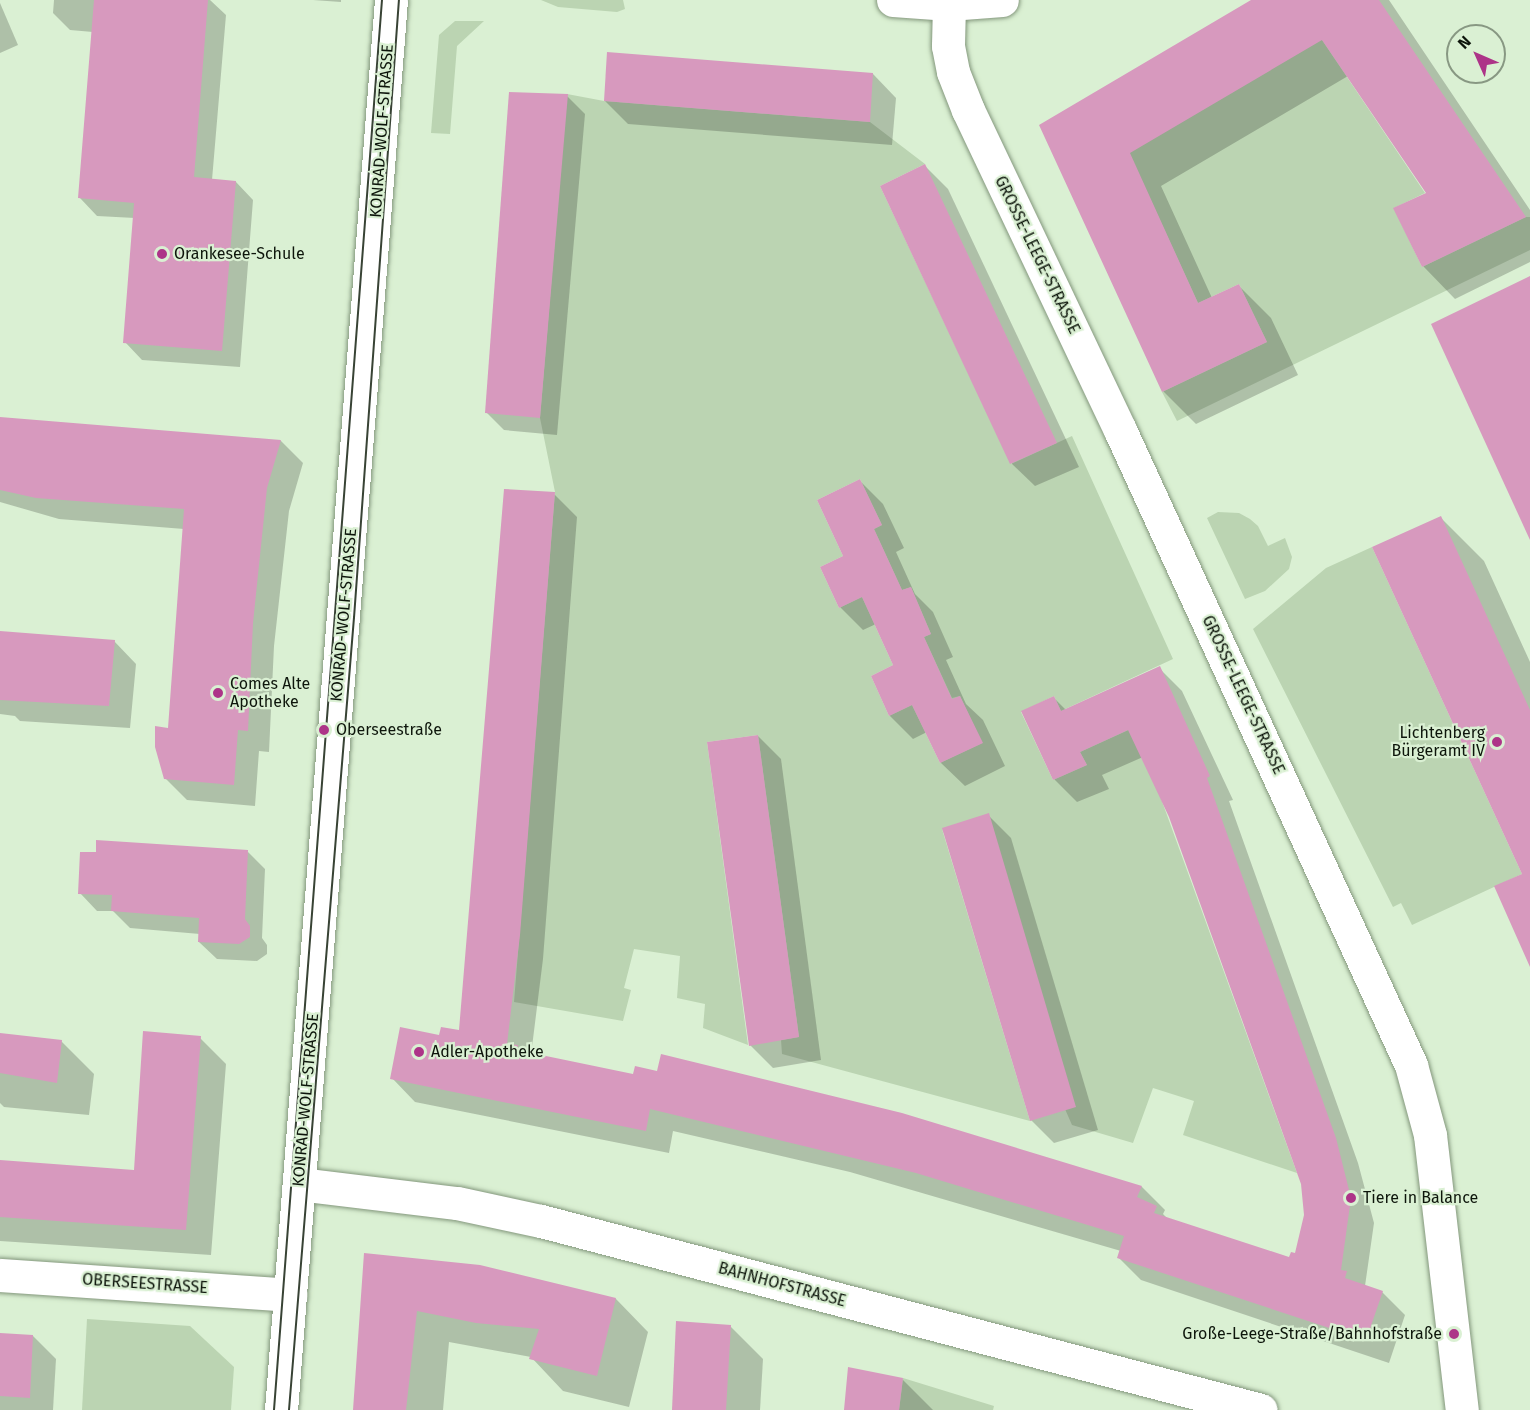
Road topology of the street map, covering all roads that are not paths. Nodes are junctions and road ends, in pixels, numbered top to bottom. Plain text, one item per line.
1 (391, 0) edge
2 (893, 0) edge
3 (1002, 0) edge
4 (949, 4) junction
5 (299, 1184) junction
6 (0, 1275) edge
7 (290, 1295) junction
8 (281, 1410) edge
9 (1261, 1410) edge
10 (1462, 1410) edge

1 - 5 street, KONRAD-WOLF-STRASSE
2 - 4 street
3 - 4 street
4 - 10 street, GROSSE-LEEGE-STRASSE
5 - 7 street, KONRAD-WOLF-STRASSE
5 - 9 street, BAHNHOFSTRASSE
6 - 7 street, OBERSEESTRASSE
7 - 8 street, KONRAD-WOLF-STRASSE

